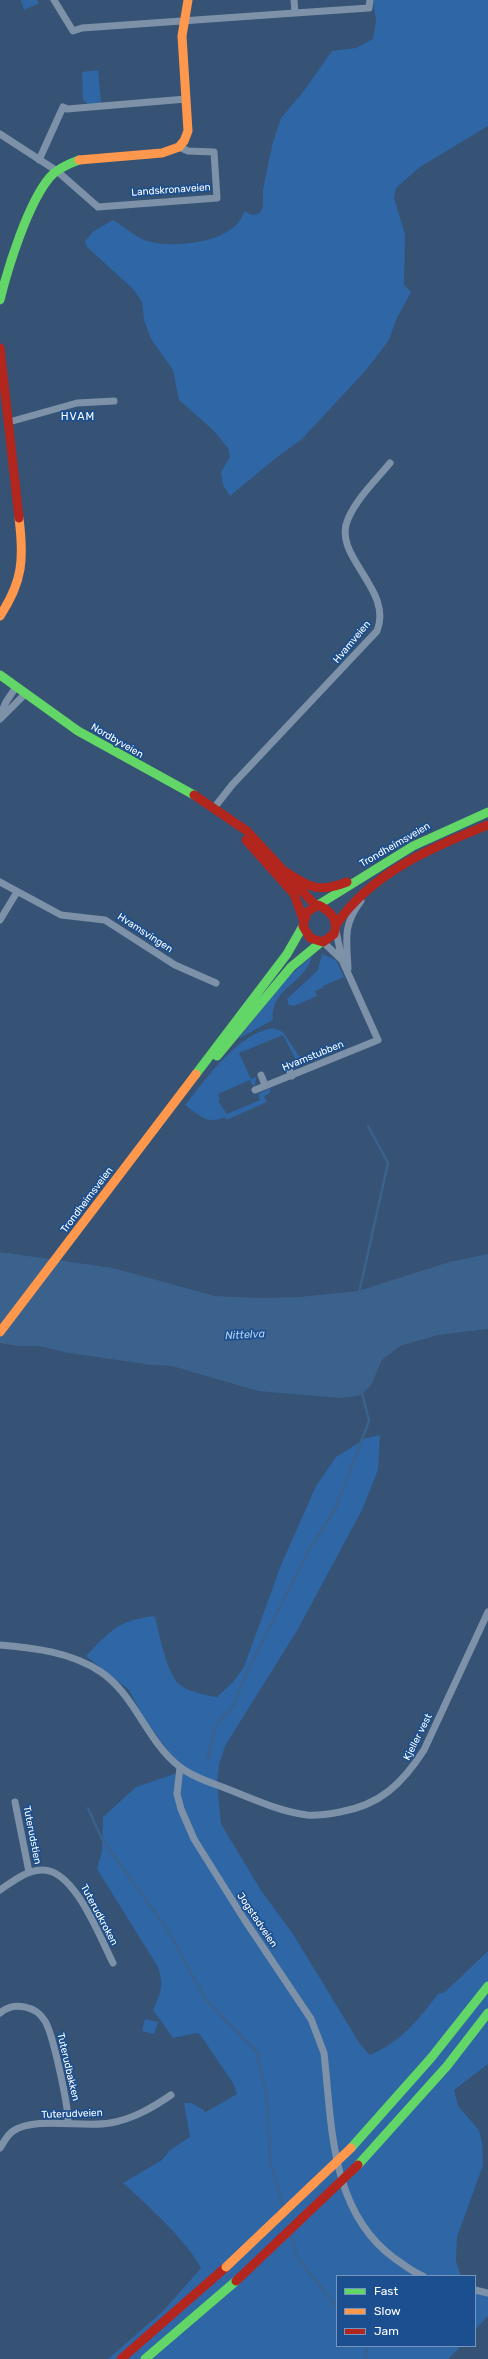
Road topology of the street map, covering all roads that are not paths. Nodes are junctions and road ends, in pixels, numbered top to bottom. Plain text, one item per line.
1 (54, 0) edge
2 (188, 0) edge
3 (294, 0) edge
4 (370, 0) edge
5 (295, 13) junction
6 (186, 20) junction
7 (186, 99) junction
8 (0, 134) edge
9 (179, 147) junction
10 (39, 160) junction
11 (57, 171) junction
12 (0, 300) edge
13 (0, 348) edge
14 (1, 364) edge
15 (114, 401) dead end
16 (9, 422) junction
17 (390, 463) dead end
18 (0, 616) edge
19 (0, 675) edge
20 (16, 687) junction
21 (25, 694) junction
22 (0, 715) edge
23 (0, 719) edge
24 (214, 808) junction
25 (488, 812) edge
26 (228, 818) junction
27 (488, 825) edge
28 (286, 872) junction
29 (367, 874) junction
30 (0, 882) edge
31 (376, 883) junction
32 (17, 892) junction
33 (317, 906) junction
34 (0, 920) edge
35 (303, 923) junction
36 (336, 928) junction
37 (322, 942) junction
38 (342, 960) junction
39 (348, 971) junction
40 (216, 983) dead end
41 (287, 1065) dead end
42 (261, 1075) dead end
43 (292, 1076) junction
44 (192, 1080) junction
45 (265, 1085) junction
46 (255, 1090) dead end
47 (0, 1332) edge
48 (488, 1612) edge
49 (0, 1645) edge
50 (180, 1767) junction
51 (15, 1802) dead end
52 (29, 1872) junction
53 (0, 1890) edge
54 (113, 1964) dead end
55 (488, 1986) edge
56 (0, 2013) edge
57 (488, 2013) edge
58 (171, 2095) dead end
59 (68, 2123) junction
60 (0, 2148) edge
61 (421, 2275) edge
62 (476, 2290) edge
63 (488, 2293) edge
64 (120, 2359) edge
65 (145, 2359) edge

1 - 6 street
2 - 6 main road
3 - 5 street
4 - 5 street
5 - 6 street
6 - 7 main road
7 - 9 main road
7 - 10 street
8 - 10 street
9 - 11 main road, Landskronaveien
9 - 11 street, Landskronaveien
10 - 11 street
11 - 12 main road, Landskronaveien
13 - 14 main road
14 - 16 main road
15 - 16 street
16 - 18 main road
17 - 24 street, Hvamveien
19 - 20 main road, Nordbyveien
20 - 21 main road, Nordbyveien
20 - 22 street
21 - 23 street
21 - 24 main road, Nordbyveien
24 - 26 main road, Nordbyveien
25 - 29 main road, Trondheimsveien
26 - 28 main road, Nordbyveien
26 - 35 main road, Nordbyveien
27 - 31 main road
28 - 29 main road
28 - 33 main road, Nordbyveien
29 - 33 main road, Trondheimsveien
30 - 32 street, Hvamsvingen
31 - 36 main road
31 - 39 street
32 - 34 street
32 - 40 street, Hvamsvingen
33 - 35 main road
33 - 36 main road
35 - 37 main road
35 - 44 main road, Trondheimsveien
36 - 37 main road
36 - 38 street
37 - 38 street
37 - 44 main road, Trondheimsveien
38 - 39 street
39 - 43 street, Hvamstubben
41 - 43 street
42 - 45 street
43 - 45 street, Hvamstubben
44 - 47 main road, Trondheimsveien
45 - 46 street, Hvamstubben
48 - 50 street, Kjeller vest
49 - 50 street
50 - 61 street, Jogstadveien
51 - 52 street, Tuterudstien
52 - 53 street, Tuterudkroken
52 - 54 street, Tuterudkroken
55 - 64 main road, bridge
56 - 59 street, Tuterudbakken
57 - 65 main road, bridge
58 - 59 street, Tuterudveien
59 - 60 street, Tuterudveien
62 - 63 street

